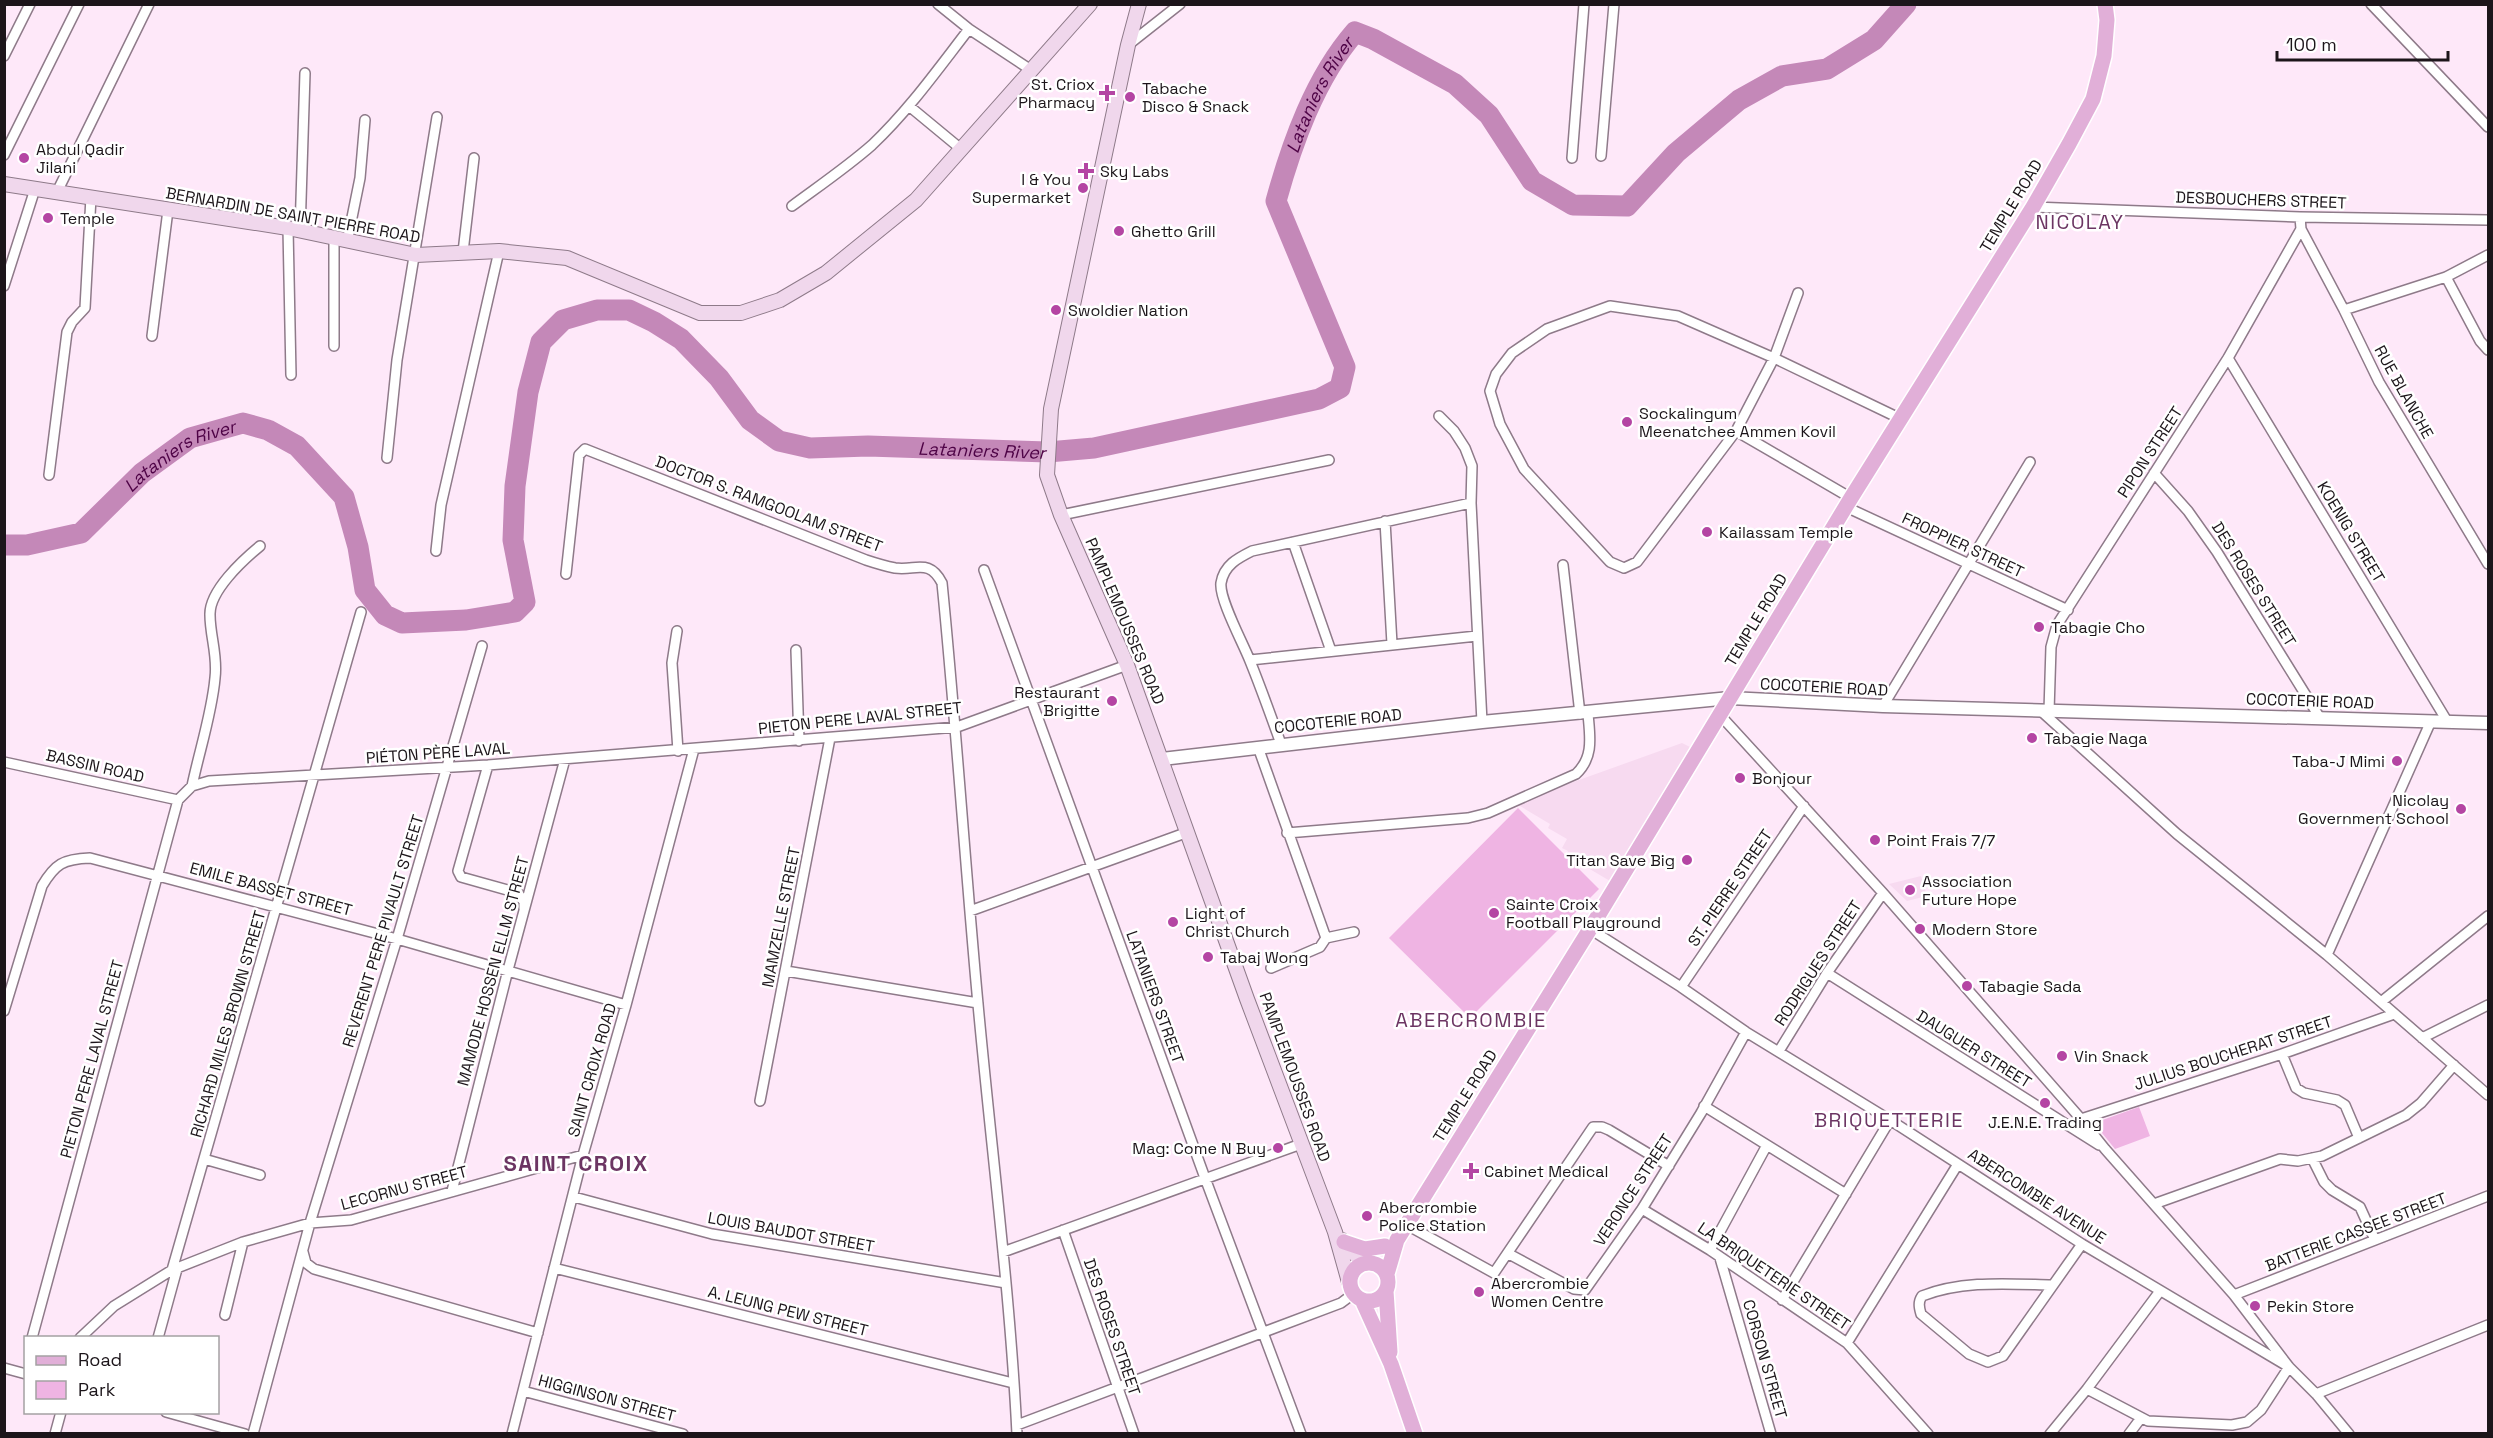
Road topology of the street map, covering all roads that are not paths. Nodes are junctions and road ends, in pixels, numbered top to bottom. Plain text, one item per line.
1 (30, 4) edge
2 (79, 4) edge
3 (149, 4) edge
4 (938, 4) edge
5 (1090, 4) edge
6 (1139, 4) edge
7 (1179, 4) edge
8 (1584, 4) edge
9 (1614, 4) edge
10 (2105, 4) edge
11 (2371, 4) edge
12 (969, 29) junction
13 (1128, 45) junction
14 (4, 56) edge
15 (1031, 70) junction
16 (305, 73) dead end
17 (909, 106) junction
18 (437, 117) dead end
19 (365, 120) dead end
20 (2488, 127) edge
21 (962, 149) junction
22 (4, 155) edge
23 (1601, 156) dead end
24 (474, 158) dead end
25 (1572, 158) dead end
26 (4, 184) edge
27 (35, 189) junction
28 (57, 192) junction
29 (91, 197) junction
30 (792, 206) dead end
31 (2033, 207) junction
32 (168, 210) junction
33 (2300, 217) junction
34 (2488, 220) edge
35 (2301, 229) junction
36 (294, 230) junction
37 (340, 241) junction
38 (498, 251) junction
39 (463, 252) junction
40 (416, 255) junction
41 (2488, 255) edge
42 (2446, 277) junction
43 (4, 286) edge
44 (1798, 293) dead end
45 (2344, 310) junction
46 (152, 336) dead end
47 (334, 346) dead end
48 (2488, 350) edge
49 (1774, 358) junction
50 (2228, 358) junction
51 (291, 375) dead end
52 (1439, 417) dead end
53 (1901, 419) junction
54 (1736, 431) junction
55 (387, 458) dead end
56 (1329, 460) dead end
57 (2030, 462) dead end
58 (2154, 473) junction
59 (50, 476) dead end
60 (1471, 503) junction
61 (1849, 503) junction
62 (1061, 515) junction
63 (1385, 521) junction
64 (1293, 542) junction
65 (260, 546) dead end
66 (436, 551) dead end
67 (2488, 564) edge
68 (1563, 565) dead end
69 (1968, 565) junction
70 (984, 570) dead end
71 (566, 574) dead end
72 (2068, 610) junction
73 (361, 612) dead end
74 (677, 631) dead end
75 (1477, 636) junction
76 (1392, 645) junction
77 (482, 646) dead end
78 (796, 650) dead end
79 (1331, 651) junction
80 (1250, 660) junction
81 (1127, 665) junction
82 (1730, 698) junction
83 (1030, 701) junction
84 (1883, 706) junction
85 (2045, 711) junction
86 (1584, 714) junction
87 (1720, 715) junction
88 (2320, 718) junction
89 (2431, 721) junction
90 (2447, 721) junction
91 (1482, 722) junction
92 (2488, 723) edge
93 (957, 726) junction
94 (831, 738) junction
95 (799, 741) junction
96 (1281, 744) junction
97 (1258, 747) junction
98 (694, 749) junction
99 (678, 751) junction
100 (565, 759) junction
101 (1162, 759) junction
102 (4, 762) edge
103 (488, 765) junction
104 (447, 768) junction
105 (314, 775) junction
106 (188, 788) junction
107 (178, 800) junction
108 (1804, 806) junction
109 (1188, 832) junction
110 (1287, 833) junction
111 (1092, 867) junction
112 (158, 874) junction
113 (1882, 892) junction
114 (278, 907) junction
115 (525, 910) junction
116 (970, 911) junction
117 (2488, 916) edge
118 (1590, 929) junction
119 (1354, 932) dead end
120 (1326, 938) junction
121 (397, 939) junction
122 (2327, 955) junction
123 (1271, 968) dead end
124 (508, 970) junction
125 (786, 971) junction
126 (1827, 973) junction
127 (1681, 987) junction
128 (2381, 1002) junction
129 (978, 1003) junction
130 (626, 1005) junction
131 (2488, 1005) edge
132 (4, 1011) edge
133 (2394, 1014) junction
134 (1746, 1032) junction
135 (2422, 1038) junction
136 (1779, 1051) junction
137 (2282, 1054) junction
138 (2454, 1065) junction
139 (2488, 1095) edge
140 (760, 1101) dead end
141 (1704, 1106) junction
142 (2081, 1119) junction
143 (1890, 1120) junction
144 (2359, 1138) junction
145 (1301, 1144) junction
146 (1767, 1145) junction
147 (2105, 1149) junction
148 (583, 1155) junction
149 (2312, 1158) junction
150 (204, 1159) junction
151 (1958, 1164) junction
152 (1669, 1166) junction
153 (260, 1175) dead end
154 (1205, 1178) junction
155 (452, 1191) junction
156 (1846, 1194) junction
157 (574, 1197) junction
158 (2488, 1198) edge
159 (2154, 1204) junction
160 (1642, 1209) junction
161 (310, 1223) junction
162 (1407, 1225) junction
163 (1063, 1230) junction
164 (1340, 1237) junction
165 (2375, 1240) junction
166 (243, 1242) junction
167 (1391, 1243) junction
168 (2082, 1244) junction
169 (302, 1250) junction
170 (1710, 1250) junction
171 (1003, 1252) junction
172 (1509, 1254) junction
173 (1720, 1258) junction
174 (1366, 1263) junction
175 (554, 1268) junction
176 (174, 1269) junction
177 (1387, 1274) junction
178 (1006, 1283) junction
179 (2052, 1285) junction
180 (1386, 1291) junction
181 (2160, 1291) junction
182 (1355, 1292) junction
183 (2234, 1295) junction
184 (1782, 1300) junction
185 (225, 1315) dead end
186 (2488, 1325) edge
187 (538, 1333) junction
188 (1263, 1333) junction
189 (33, 1336) edge
190 (82, 1336) edge
191 (158, 1336) edge
192 (1846, 1342) junction
193 (1391, 1364) junction
194 (2289, 1367) junction
195 (4, 1368) edge
196 (24, 1373) edge
197 (1014, 1383) junction
198 (1117, 1388) junction
199 (2087, 1389) junction
200 (523, 1391) junction
201 (2316, 1394) junction
202 (61, 1414) edge
203 (170, 1414) edge
204 (2141, 1418) junction
205 (1017, 1429) edge
206 (55, 1434) edge
207 (244, 1434) edge
208 (254, 1434) edge
209 (512, 1434) edge
210 (683, 1434) edge
211 (1134, 1434) edge
212 (1301, 1434) edge
213 (1416, 1434) edge
214 (1771, 1434) edge
215 (1928, 1434) edge
216 (2050, 1434) edge
217 (2129, 1434) edge
218 (2349, 1434) edge

1 - 14 street
2 - 22 street
3 - 28 street
4 - 12 street
5 - 15 main road, BERNARDIN DE SAINT PIERRE ROAD
6 - 13 main road, PAMPLEMOUSSES ROAD
7 - 13 street
8 - 25 street
9 - 23 street
10 - 31 main road, TEMPLE ROAD
11 - 20 street
12 - 15 street
12 - 17 street
13 - 62 main road, PAMPLEMOUSSES ROAD
15 - 21 main road, BERNARDIN DE SAINT PIERRE ROAD
16 - 36 street
17 - 21 street
17 - 30 street
18 - 40 street
19 - 37 street
21 - 38 main road, BERNARDIN DE SAINT PIERRE ROAD
24 - 39 street
26 - 27 main road, BERNARDIN DE SAINT PIERRE ROAD
27 - 28 main road, BERNARDIN DE SAINT PIERRE ROAD
27 - 43 street
28 - 29 main road, BERNARDIN DE SAINT PIERRE ROAD
29 - 32 main road, BERNARDIN DE SAINT PIERRE ROAD
29 - 59 street
31 - 33 street, DESBOUCHERS STREET
31 - 53 main road, TEMPLE ROAD
32 - 36 main road, BERNARDIN DE SAINT PIERRE ROAD
32 - 46 street
33 - 34 street, DESBOUCHERS STREET
33 - 35 street
35 - 45 street, RUE BLANCHE
35 - 50 street, PIPON STREET
36 - 37 main road, BERNARDIN DE SAINT PIERRE ROAD
36 - 51 street
37 - 40 main road, BERNARDIN DE SAINT PIERRE ROAD
37 - 47 street
38 - 39 main road, BERNARDIN DE SAINT PIERRE ROAD
38 - 66 street
39 - 40 main road, BERNARDIN DE SAINT PIERRE ROAD
40 - 55 street
41 - 42 street
42 - 45 street
42 - 48 street
44 - 49 street
45 - 67 street, RUE BLANCHE
49 - 53 street
49 - 54 street
49 - 54 street
50 - 58 street, PIPON STREET
50 - 90 street, KOENIG STREET
52 - 60 street
53 - 61 main road, TEMPLE ROAD
54 - 61 street, FROPPIER STREET
56 - 62 street
57 - 69 street
58 - 72 street, PIPON STREET
58 - 88 street, DES ROSES STREET
60 - 63 street
60 - 75 street
61 - 69 street, FROPPIER STREET
61 - 82 main road, TEMPLE ROAD
62 - 81 main road, PAMPLEMOUSSES ROAD
63 - 64 street
63 - 76 street
64 - 79 street
64 - 80 street
65 - 106 street
68 - 86 street
69 - 72 street, FROPPIER STREET
69 - 84 street
70 - 83 street, LATANIERS STREET
71 - 93 street, DOCTOR S. RAMGOOLAM STREET
72 - 85 street, PIPON STREET
73 - 105 street, RICHARD MILES BROWN STREET
74 - 99 street
75 - 76 street
75 - 91 street
76 - 79 street
77 - 104 street, REVERENT PERE PIVAULT STREET
78 - 95 street
79 - 80 street
80 - 96 street
81 - 83 street, PIETON PERE LAVAL STREET
81 - 101 main road, PAMPLEMOUSSES ROAD
82 - 84 street, COCOTERIE ROAD
82 - 86 street, COCOTERIE ROAD
82 - 87 main road, TEMPLE ROAD
83 - 93 street, PIETON PERE LAVAL STREET
83 - 111 street, LATANIERS STREET
84 - 85 street, COCOTERIE ROAD
85 - 88 street, COCOTERIE ROAD
85 - 122 street
86 - 91 street, COCOTERIE ROAD
86 - 110 street
87 - 108 street
87 - 118 main road, TEMPLE ROAD
88 - 89 street, COCOTERIE ROAD
89 - 90 street, COCOTERIE ROAD
89 - 122 street
90 - 92 street, COCOTERIE ROAD
91 - 96 street, COCOTERIE ROAD
93 - 94 street, PIETON PERE LAVAL STREET
93 - 116 street
94 - 95 street, PIETON PERE LAVAL STREET
94 - 125 street, MAMZELLE STREET
95 - 98 street, PIETON PERE LAVAL STREET
96 - 97 street, COCOTERIE ROAD
97 - 101 street, COCOTERIE ROAD
97 - 110 street
98 - 99 street, PIÉTON PÈRE LAVAL
98 - 130 street, SAINT CROIX ROAD
99 - 100 street, PIÉTON PÈRE LAVAL
100 - 103 street, PIÉTON PÈRE LAVAL
100 - 115 street, MAMODE HOSSEN ELLM STREET
101 - 109 main road, PAMPLEMOUSSES ROAD
102 - 107 street, BASSIN ROAD
103 - 104 street, PIÉTON PÈRE LAVAL
103 - 115 street
104 - 105 street, PIÉTON PÈRE LAVAL
104 - 121 street, REVERENT PERE PIVAULT STREET
105 - 106 street, PIÉTON PÈRE LAVAL
105 - 114 street, RICHARD MILES BROWN STREET
106 - 107 street, PIETON PERE LAVAL STREET
107 - 112 street, PIETON PERE LAVAL STREET
108 - 113 street
108 - 127 street, ST. PIERRE STREET
109 - 111 street
109 - 145 main road, PAMPLEMOUSSES ROAD
110 - 120 street
111 - 116 street
111 - 154 street, LATANIERS STREET
112 - 114 street, EMILE BASSET STREET
112 - 132 street, EMILE BASSET STREET
112 - 189 street, PIETON PERE LAVAL STREET
113 - 126 street, RODRIGUES STREET
113 - 142 street
114 - 121 street, EMILE BASSET STREET
114 - 150 street, RICHARD MILES BROWN STREET
115 - 124 street, MAMODE HOSSEN ELLM STREET
116 - 129 street
117 - 128 street
118 - 127 street, ABERCOMBIE AVENUE
118 - 162 main road, TEMPLE ROAD
119 - 120 street
120 - 123 street
121 - 124 street, EMILE BASSET STREET
121 - 161 street, REVERENT PERE PIVAULT STREET
122 - 128 street
124 - 130 street, EMILE BASSET STREET
124 - 155 street, MAMODE HOSSEN ELLM STREET
125 - 129 street
125 - 140 street, MAMZELLE STREET
126 - 136 street, RODRIGUES STREET
126 - 147 street, DAUGUER STREET
127 - 134 street, ABERCOMBIE AVENUE
128 - 133 street
129 - 171 street
130 - 148 street, SAINT CROIX ROAD
131 - 135 street
133 - 135 street
133 - 137 street, JULIUS BOUCHERAT STREET
134 - 136 street, ABERCOMBIE AVENUE
134 - 141 street, VERONCE STREET
135 - 138 street
136 - 143 street, ABERCOMBIE AVENUE
137 - 142 street, JULIUS BOUCHERAT STREET
137 - 144 street
138 - 139 street
138 - 144 street
141 - 146 street
141 - 152 street, VERONCE STREET
142 - 147 street
143 - 151 street, ABERCOMBIE AVENUE
143 - 156 street
144 - 149 street
145 - 154 street
145 - 164 main road, PAMPLEMOUSSES ROAD
146 - 156 street
146 - 170 street
147 - 159 street
148 - 155 street, LECORNU STREET
148 - 157 street, SAINT CROIX ROAD
149 - 159 street
149 - 165 street
150 - 153 street
150 - 176 street, RICHARD MILES BROWN STREET
151 - 168 street, ABERCOMBIE AVENUE
151 - 192 street
152 - 160 street, VERONCE STREET
152 - 172 street
154 - 163 street
154 - 188 street, LATANIERS STREET
155 - 161 street, LECORNU STREET
156 - 184 street
157 - 175 street, SAINT CROIX ROAD
157 - 178 street, LOUIS BAUDOT STREET
158 - 165 street, BATTERIE CASSEE STREET
159 - 183 street
160 - 170 street, LA BRIQUETERIE STREET
160 - 172 street, VERONCE STREET
161 - 166 street, LECORNU STREET
161 - 169 street, REVERENT PERE PIVAULT STREET
162 - 167 main road, TEMPLE ROAD
162 - 172 street
163 - 171 street
163 - 198 street, DES ROSES STREET
164 - 167 main road
164 - 174 main road
164 - 182 main road, PAMPLEMOUSSES ROAD
165 - 183 street, BATTERIE CASSEE STREET
166 - 176 street, LECORNU STREET
166 - 185 street
167 - 174 main road, TEMPLE ROAD
167 - 177 main road, TEMPLE ROAD
168 - 179 street
168 - 181 street, ABERCOMBIE AVENUE
169 - 187 street
169 - 208 street, REVERENT PERE PIVAULT STREET
170 - 173 street, LA BRIQUETERIE STREET
171 - 178 street
173 - 184 street, LA BRIQUETERIE STREET
173 - 214 street, CORSON STREET
174 - 177 main road
174 - 182 main road
175 - 187 street, SAINT CROIX ROAD
175 - 197 street, A. LEUNG PEW STREET
176 - 190 street, LECORNU STREET
176 - 191 street, RICHARD MILES BROWN STREET
177 - 180 main road
178 - 197 street
179 - 179 street
180 - 182 main road
180 - 193 main road
181 - 194 street, ABERCOMBIE AVENUE
181 - 199 street
182 - 188 street
182 - 193 main road
183 - 194 street
184 - 192 street, LA BRIQUETERIE STREET
186 - 201 street
187 - 200 street, SAINT CROIX ROAD
188 - 198 street
188 - 212 street, LATANIERS STREET
192 - 215 street, LA BRIQUETERIE STREET
193 - 213 main road
194 - 201 street
194 - 204 street
195 - 196 street
197 - 205 street
198 - 205 street
198 - 211 street, DES ROSES STREET
199 - 204 street
199 - 216 street
200 - 209 street, SAINT CROIX ROAD
200 - 210 street, HIGGINSON STREET
201 - 218 street
202 - 206 street
203 - 207 street
204 - 217 street

